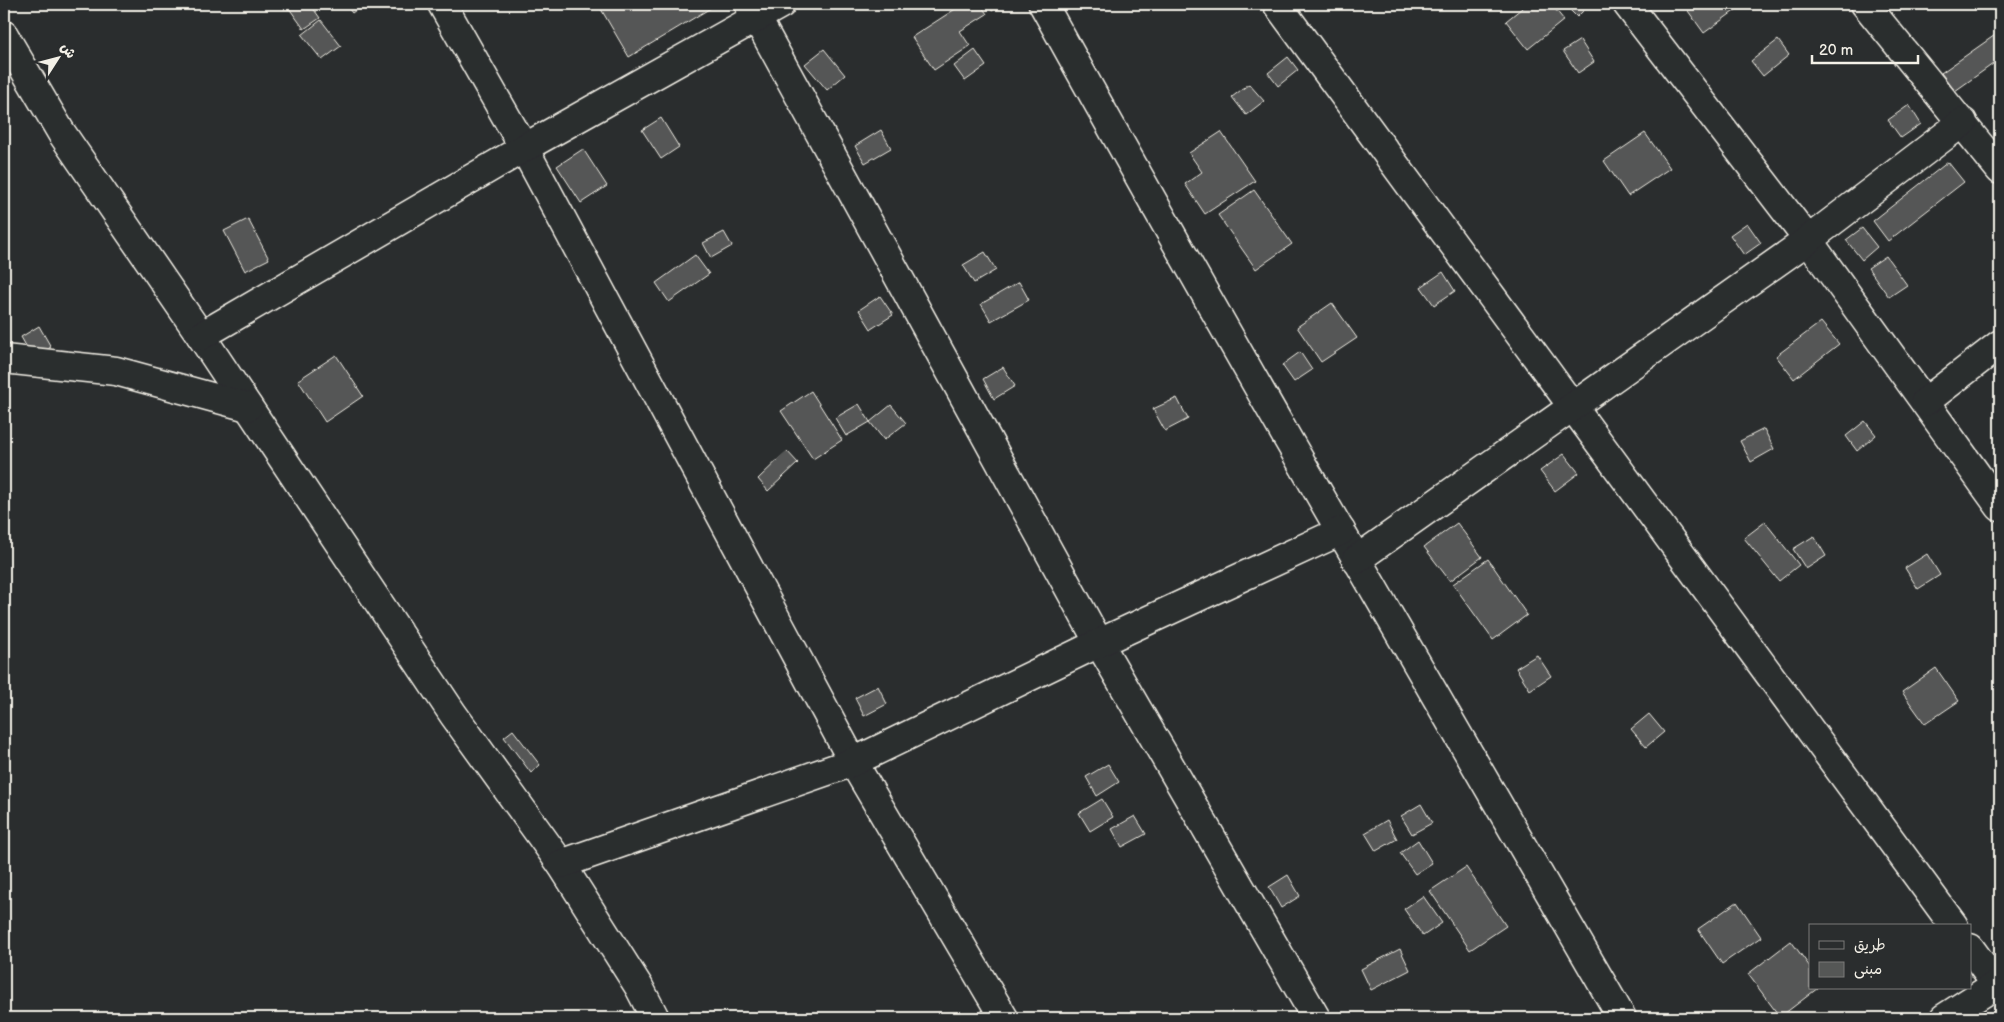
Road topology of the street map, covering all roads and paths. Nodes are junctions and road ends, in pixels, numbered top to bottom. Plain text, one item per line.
1 (442, 4) edge
2 (781, 4) edge
3 (1043, 4) edge
4 (1277, 4) edge
5 (1627, 4) edge
6 (1865, 4) edge
7 (753, 10) edge
8 (4, 35) edge
9 (1963, 122) junction
10 (524, 148) junction
11 (2000, 170) edge
12 (1808, 240) junction
13 (201, 336) junction
14 (2000, 344) edge
15 (4, 359) edge
16 (1925, 402) junction
17 (248, 406) junction
18 (1574, 407) junction
19 (2000, 507) edge
20 (1341, 531) junction
21 (1356, 560) junction
22 (1099, 644) junction
23 (853, 762) junction
24 (561, 864) junction
25 (1953, 924) edge
26 (1972, 951) edge
27 (1999, 985) edge
28 (656, 1018) edge
29 (1004, 1018) edge
30 (1316, 1018) edge
31 (1622, 1018) edge
32 (1944, 1018) edge

1 - 10 street
2 - 7 street
3 - 20 street
4 - 18 street
5 - 12 street
6 - 9 street
7 - 10 street
7 - 22 street
8 - 13 street
9 - 11 street
9 - 12 street
10 - 13 street
10 - 23 street
12 - 16 street
12 - 18 street
13 - 17 street
14 - 16 street
15 - 17 street
16 - 19 street
17 - 24 street
18 - 21 street
18 - 25 street
20 - 21 street
20 - 22 street
21 - 31 street
22 - 23 street
22 - 30 street
23 - 24 street
23 - 29 street
24 - 28 street
26 - 27 street
27 - 32 street

